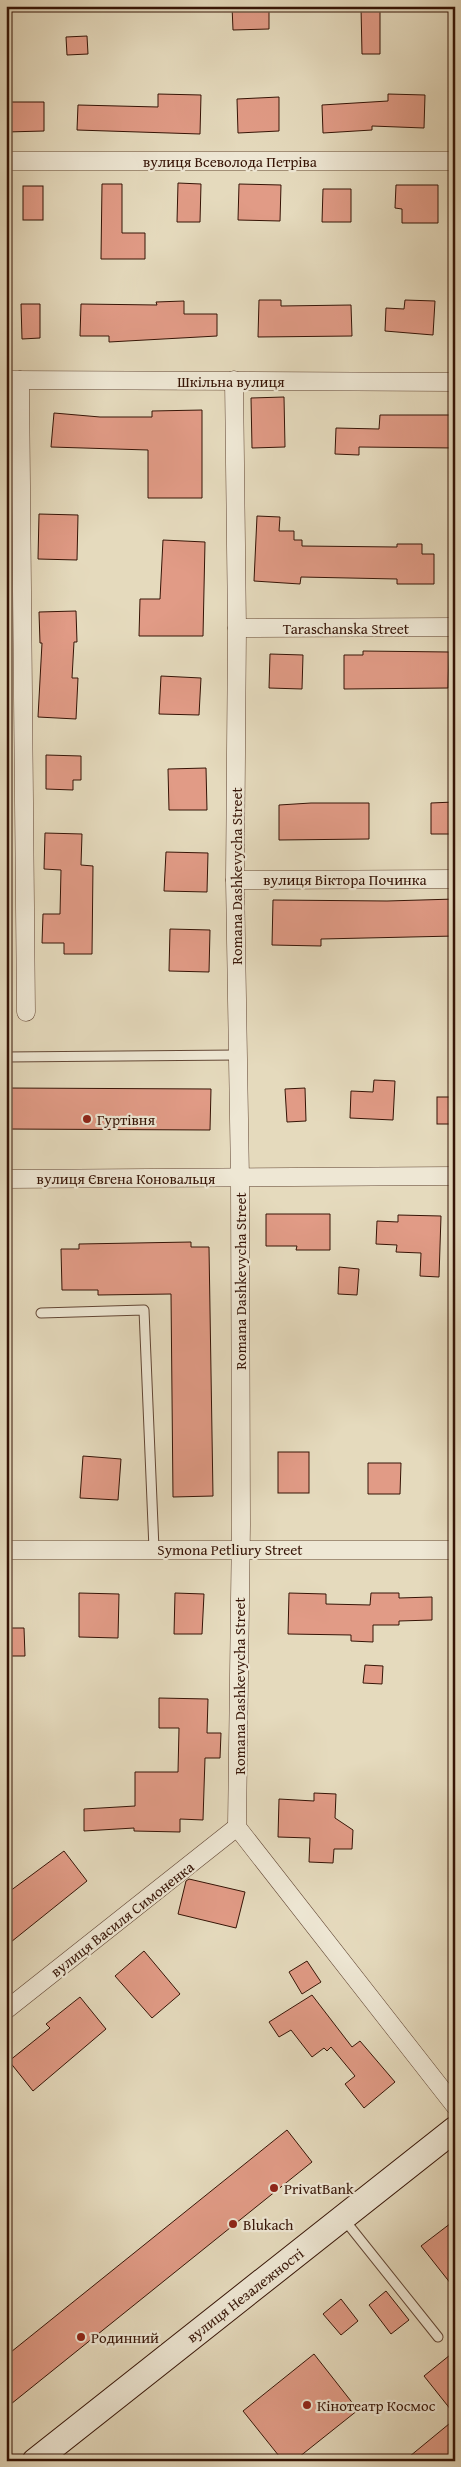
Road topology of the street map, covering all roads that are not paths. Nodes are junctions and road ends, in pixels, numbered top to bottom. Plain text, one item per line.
1 (6, 161) edge
2 (455, 161) edge
3 (13, 380) edge
4 (234, 380) junction
5 (455, 382) edge
6 (237, 628) junction
7 (455, 628) edge
8 (455, 878) edge
9 (235, 880) junction
10 (26, 1012) dead end
11 (238, 1054) junction
12 (6, 1057) edge
13 (455, 1176) edge
14 (240, 1178) junction
15 (6, 1179) edge
16 (40, 1313) dead end
17 (154, 1549) junction
18 (240, 1549) junction
19 (6, 1550) edge
20 (455, 1550) edge
21 (237, 1827) junction
22 (6, 2010) edge
23 (455, 2106) edge
24 (455, 2129) edge
25 (343, 2218) junction
26 (438, 2337) dead end
27 (35, 2461) edge

1 - 2 street, вулиця Всеволода Петріва
3 - 4 street, Шкільна вулиця
3 - 10 street
4 - 5 street, Шкільна вулиця
4 - 6 street, Romana Dashkevycha Street
6 - 7 street, Taraschanska Street
6 - 9 street, Romana Dashkevycha Street
8 - 9 street, вулиця Віктора Починка
9 - 11 street, Romana Dashkevycha Street
11 - 12 lane
11 - 14 street, Romana Dashkevycha Street
13 - 14 street, вулиця Євгена Коновальця
14 - 15 street, вулиця Євгена Коновальця
14 - 18 street, Romana Dashkevycha Street
16 - 17 lane
17 - 18 street, Symona Petliury Street
17 - 19 street, Symona Petliury Street
18 - 20 street, Symona Petliury Street
18 - 21 street, Romana Dashkevycha Street
21 - 22 street, вулиця Василя Симоненка
21 - 23 street
24 - 25 main road, вулиця Незалежності
25 - 26 lane
25 - 27 main road, вулиця Незалежності

